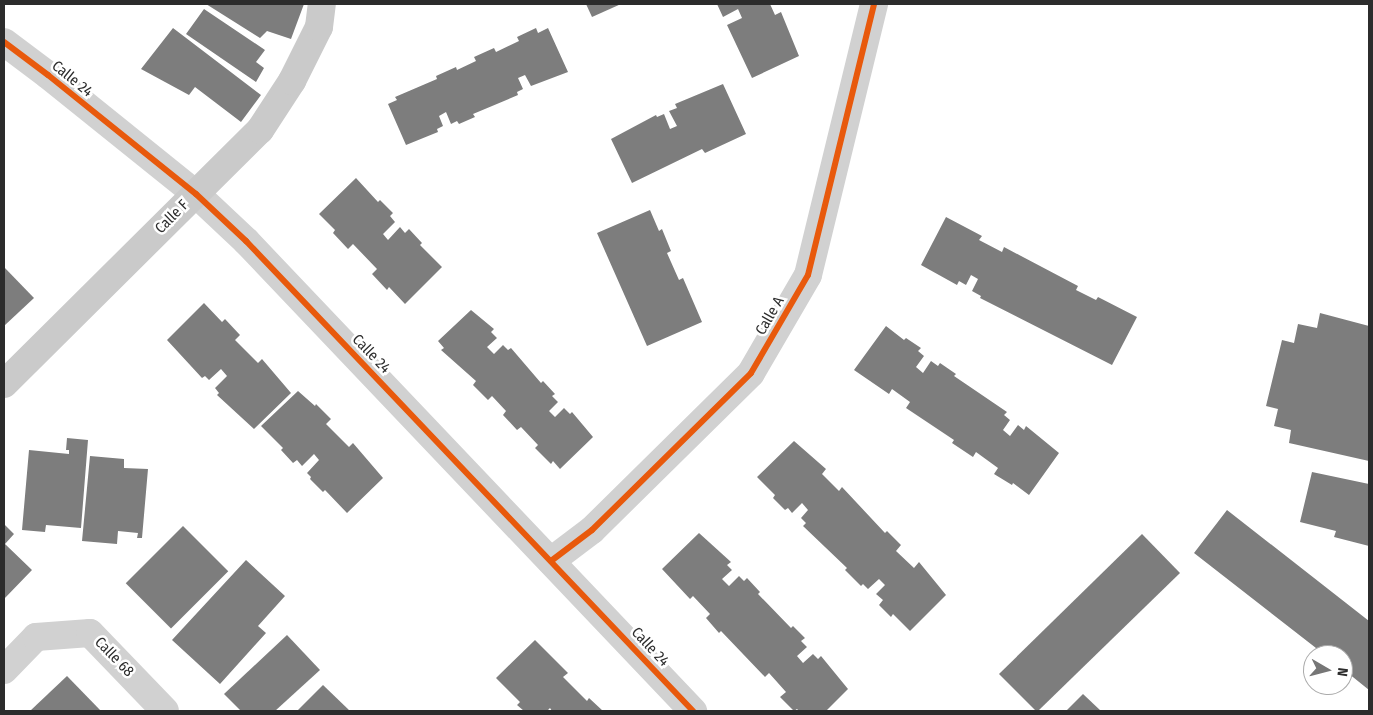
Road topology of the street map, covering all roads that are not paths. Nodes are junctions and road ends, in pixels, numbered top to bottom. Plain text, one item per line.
1 (322, 4) edge
2 (874, 4) edge
3 (4, 42) edge
4 (196, 194) junction
5 (4, 384) edge
6 (551, 561) junction
7 (4, 670) edge
8 (165, 711) edge
9 (693, 711) edge

1 - 4 street, Calle F
2 - 6 street, Calle A
3 - 4 street, Calle 24
4 - 5 street, Calle F
4 - 6 street, Calle 24
6 - 9 street, Calle 24
7 - 8 street, Calle 68

